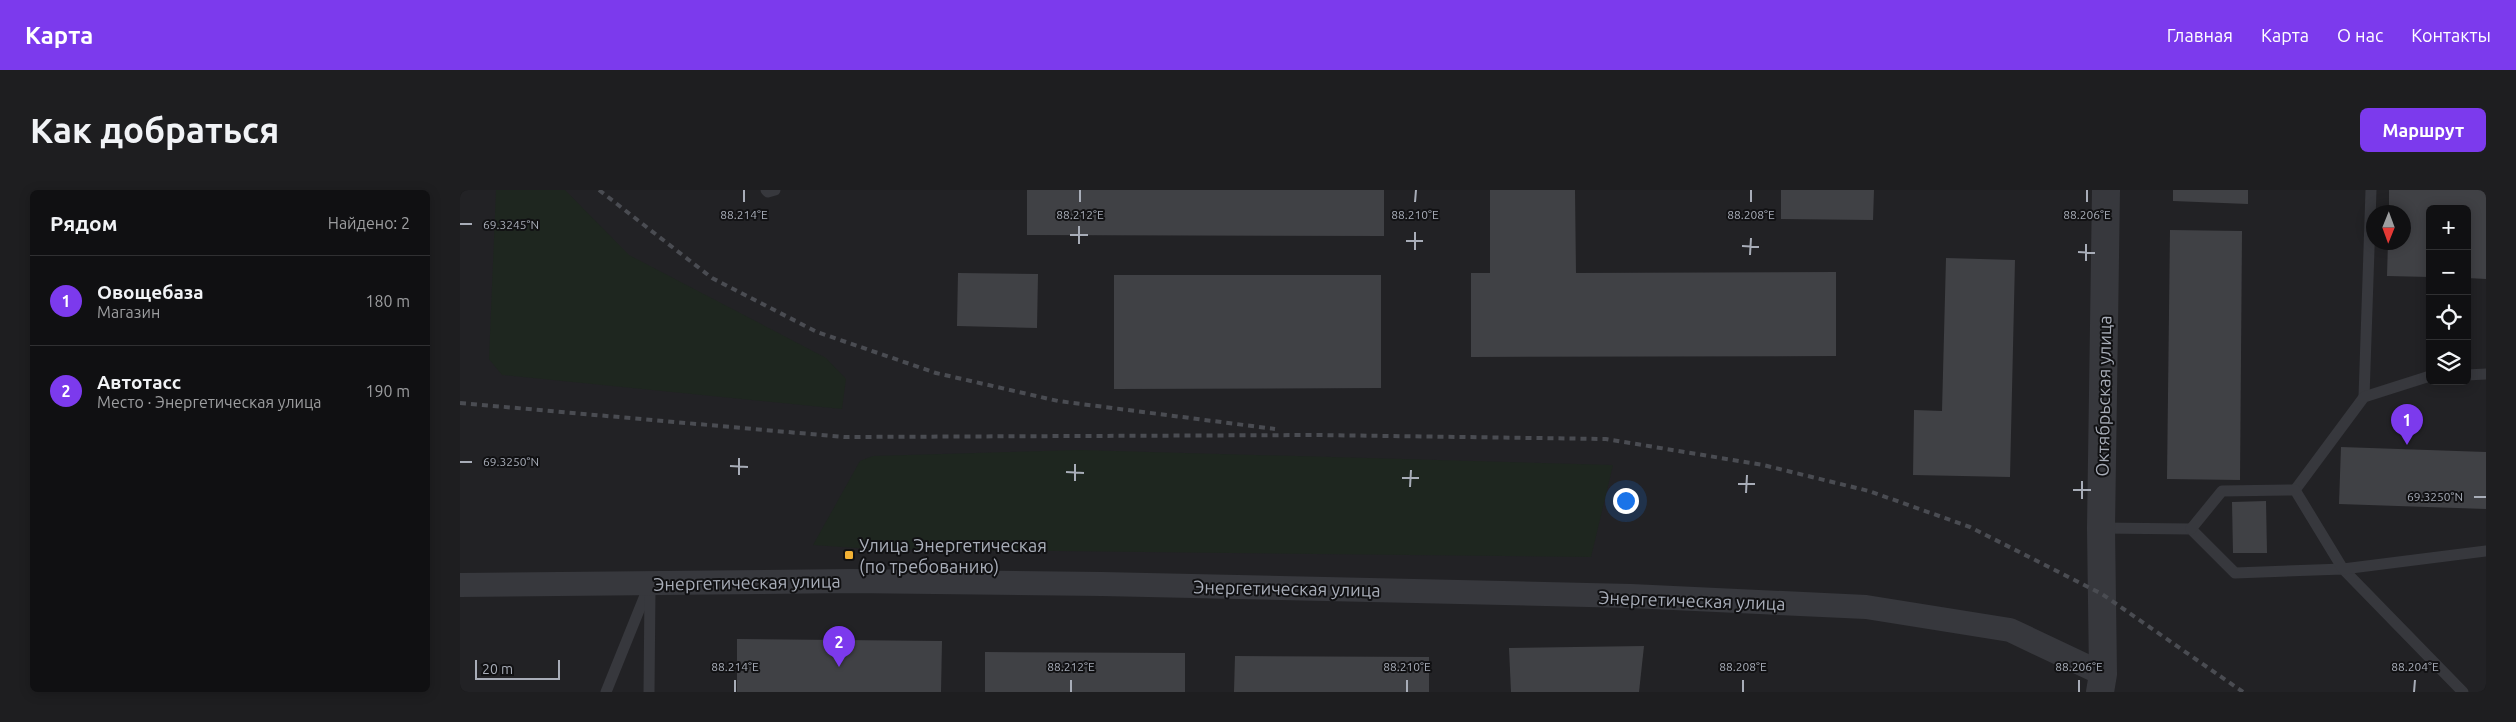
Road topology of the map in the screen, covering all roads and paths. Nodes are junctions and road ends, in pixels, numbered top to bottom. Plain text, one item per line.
1 (766, 190) edge
2 (775, 190) edge
3 (2106, 190) edge
4 (2371, 190) edge
5 (2486, 374) edge
6 (2471, 375) edge
7 (2426, 377) edge
8 (2364, 397) junction
9 (2295, 490) junction
10 (2101, 528) junction
11 (2192, 529) junction
12 (2486, 551) edge
13 (2343, 569) junction
14 (650, 583) junction
15 (460, 585) edge
16 (2102, 683) edge
17 (606, 692) edge
18 (649, 692) edge
19 (2463, 692) edge

1 - 2 lane
3 - 10 street, Октябрьская улица
4 - 8 lane
5 - 6 lane
7 - 8 lane
8 - 9 lane
9 - 11 lane
9 - 13 lane
10 - 11 lane
10 - 16 street, Октябрьская улица
11 - 13 lane
12 - 13 lane
13 - 19 lane
14 - 15 street, Энергетическая улица
14 - 16 street, Энергетическая улица
14 - 17 lane
14 - 18 lane

